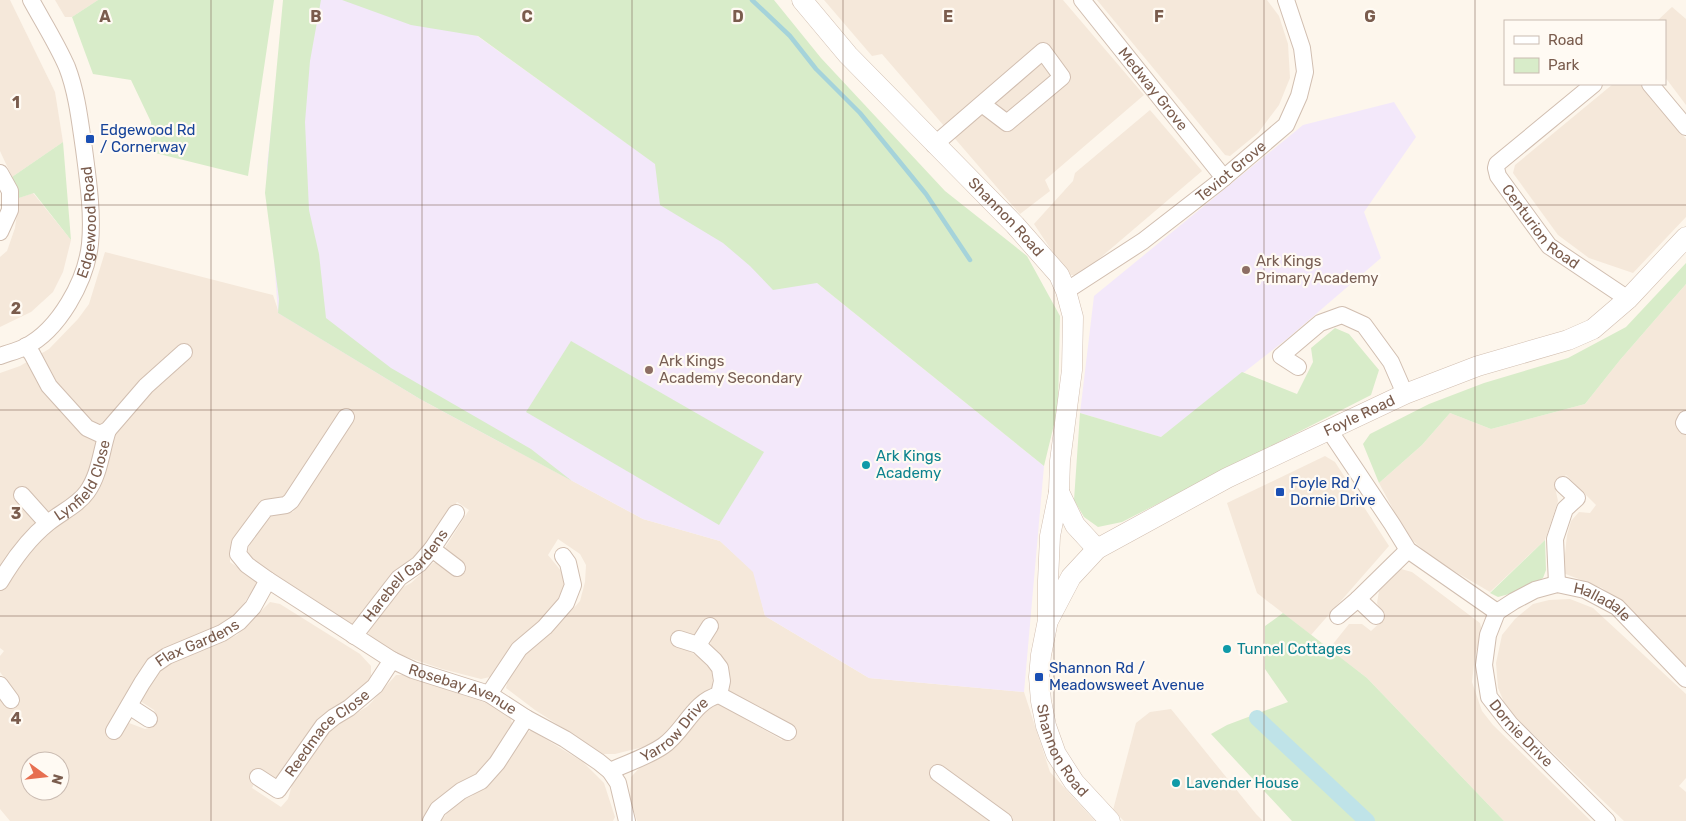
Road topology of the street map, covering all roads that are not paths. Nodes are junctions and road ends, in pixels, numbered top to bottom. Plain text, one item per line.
1 (31, 0) edge
2 (802, 0) edge
3 (1082, 0) edge
4 (1286, 0) edge
5 (1593, 85) edge
6 (1651, 85) edge
7 (982, 104) junction
8 (1686, 127) edge
9 (934, 145) junction
10 (0, 173) edge
11 (1224, 178) junction
12 (0, 232) edge
13 (1686, 237) edge
14 (1066, 291) junction
15 (1628, 299) junction
16 (26, 346) junction
17 (184, 352) dead end
18 (0, 356) edge
19 (1298, 367) dead end
20 (1406, 394) junction
21 (346, 417) dead end
22 (1686, 419) edge
23 (1686, 426) edge
24 (108, 430) junction
25 (1329, 430) junction
26 (1563, 484) dead end
27 (1058, 492) junction
28 (22, 495) dead end
29 (456, 513) dead end
30 (1070, 515) junction
31 (48, 523) junction
32 (1050, 536) junction
33 (432, 549) junction
34 (1097, 550) junction
35 (1408, 550) junction
36 (563, 556) dead end
37 (1049, 561) junction
38 (457, 568) dead end
39 (1071, 577) junction
40 (268, 580) junction
41 (0, 582) edge
42 (1557, 584) junction
43 (1358, 599) junction
44 (1497, 612) junction
45 (1338, 616) dead end
46 (1376, 616) dead end
47 (1048, 620) junction
48 (710, 626) dead end
49 (354, 636) junction
50 (679, 639) dead end
51 (698, 645) junction
52 (392, 660) junction
53 (1686, 679) edge
54 (0, 684) edge
55 (489, 694) junction
56 (719, 695) junction
57 (11, 700) dead end
58 (129, 706) junction
59 (149, 718) dead end
60 (526, 718) junction
61 (114, 731) dead end
62 (788, 732) dead end
63 (610, 771) junction
64 (938, 772) dead end
65 (258, 777) dead end
66 (431, 821) edge
67 (626, 821) edge
68 (1004, 821) edge
69 (1110, 821) edge
70 (1608, 821) edge

1 - 16 street, Edgewood Road
2 - 9 street, Shannon Road
3 - 11 street, Medway Grove
4 - 11 street, Teviot Grove
5 - 15 street, Centurion Road
6 - 8 street
7 - 7 street
7 - 9 street
9 - 14 street, Shannon Road
10 - 12 street
11 - 14 street, Teviot Grove
13 - 15 street, Foyle Road
14 - 27 street, Shannon Road
15 - 20 street, Foyle Road
16 - 18 street, Edgewood Road
16 - 24 street, Lynfield Close
17 - 24 street, Lynfield Close
19 - 20 street
20 - 25 street, Foyle Road
21 - 40 street, Rosebay Avenue
22 - 23 street
24 - 31 street, Lynfield Close
25 - 34 street, Foyle Road
25 - 35 street
26 - 42 street
27 - 30 street
27 - 32 street, Shannon Road
28 - 31 street, Lynfield Close
29 - 33 street, Harebell Gardens
30 - 32 street
30 - 34 street
31 - 41 street, Lynfield Close
32 - 37 street, Shannon Road
33 - 38 street
33 - 49 street, Harebell Gardens
34 - 39 street, Foyle Road
35 - 43 street
35 - 44 street
36 - 55 street
37 - 39 street
37 - 47 street, Shannon Road
39 - 47 street, Foyle Road
40 - 49 street, Rosebay Avenue
40 - 58 street, Flax Gardens
42 - 44 street, Halladale
42 - 53 street, Halladale
43 - 45 street
43 - 46 street
44 - 70 street, Dornie Drive
47 - 69 street, Shannon Road
48 - 51 street
49 - 52 street, Rosebay Avenue
50 - 51 street
51 - 56 street
52 - 55 street, Rosebay Avenue
52 - 65 street, Reedmace Close
54 - 57 street
55 - 60 street, Rosebay Avenue
56 - 62 street, Yarrow Drive
56 - 63 street, Yarrow Drive
58 - 59 street
58 - 61 street, Flax Gardens
60 - 63 street, Rosebay Avenue
60 - 66 street
63 - 67 street
64 - 68 street

